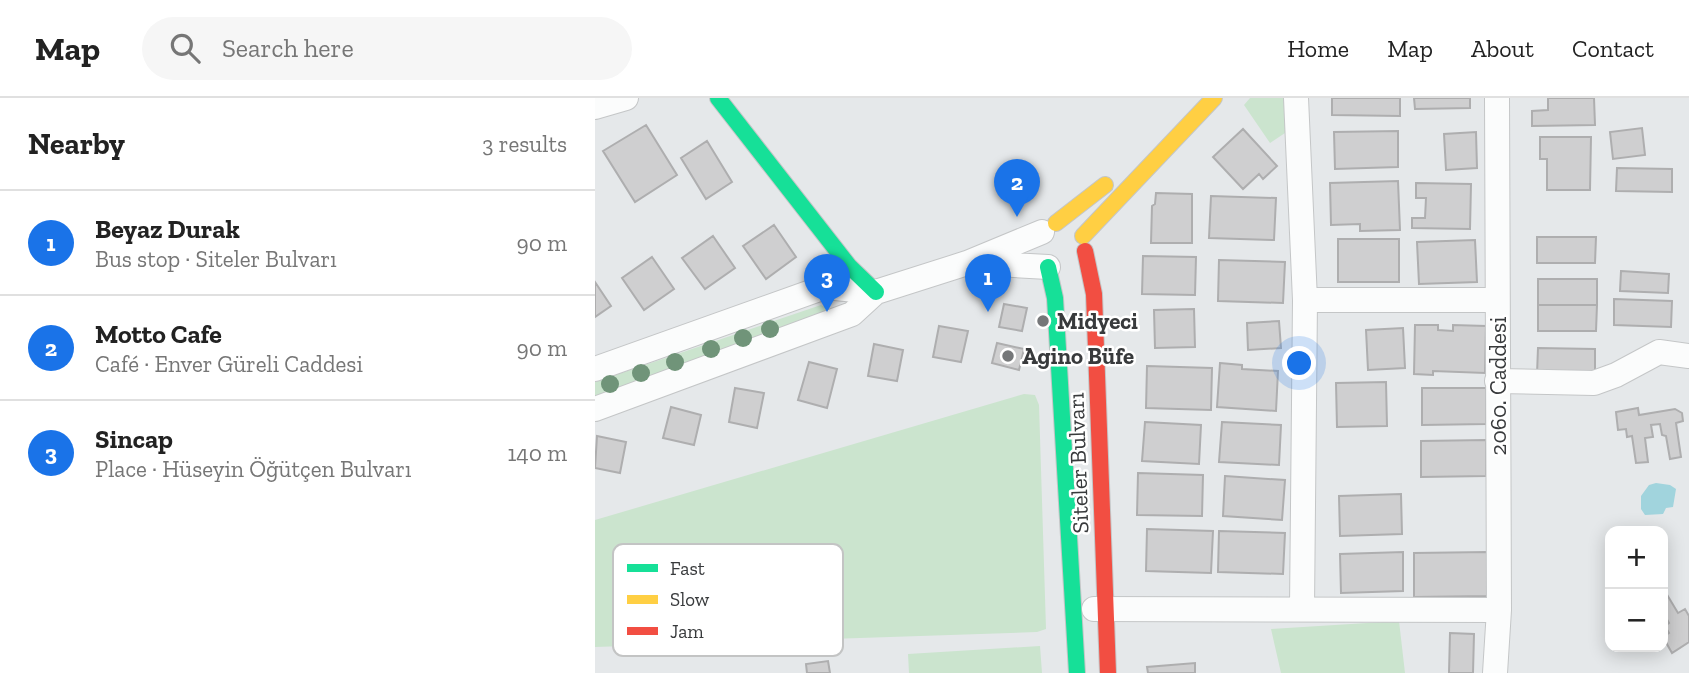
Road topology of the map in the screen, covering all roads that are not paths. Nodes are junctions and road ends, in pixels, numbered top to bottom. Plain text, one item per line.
1 (626, 98) edge
2 (718, 98) edge
3 (1215, 98) edge
4 (1296, 98) edge
5 (1497, 98) edge
6 (595, 107) edge
7 (1116, 173) dead end
8 (1049, 227) junction
9 (1084, 244) junction
10 (967, 263) junction
11 (1060, 269) junction
12 (876, 292) junction
13 (1305, 300) junction
14 (1497, 300) junction
15 (1689, 356) edge
16 (595, 369) edge
17 (1497, 381) junction
18 (595, 409) edge
19 (1074, 608) junction
20 (1302, 608) junction
21 (1106, 609) junction
22 (1499, 610) junction
23 (1077, 673) edge
24 (1108, 673) edge
25 (1495, 673) edge

1 - 6 street
2 - 12 main road
3 - 9 main road
4 - 13 street
5 - 14 street, 2060. Caddesi
7 - 8 main road
8 - 9 main road
8 - 10 street
8 - 11 main road
9 - 11 main road
9 - 21 main road, Siteler Bulvarı
10 - 11 street
10 - 12 street
11 - 19 main road, Siteler Bulvarı
12 - 16 street
12 - 18 street
13 - 14 street
13 - 20 street
14 - 17 street, 2060. Caddesi
15 - 17 street
17 - 22 street, 2060. Caddesi
19 - 21 street
19 - 23 main road, Siteler Bulvarı
20 - 21 street
20 - 22 street
21 - 24 main road, Siteler Bulvarı
22 - 25 street, 2060. Caddesi

